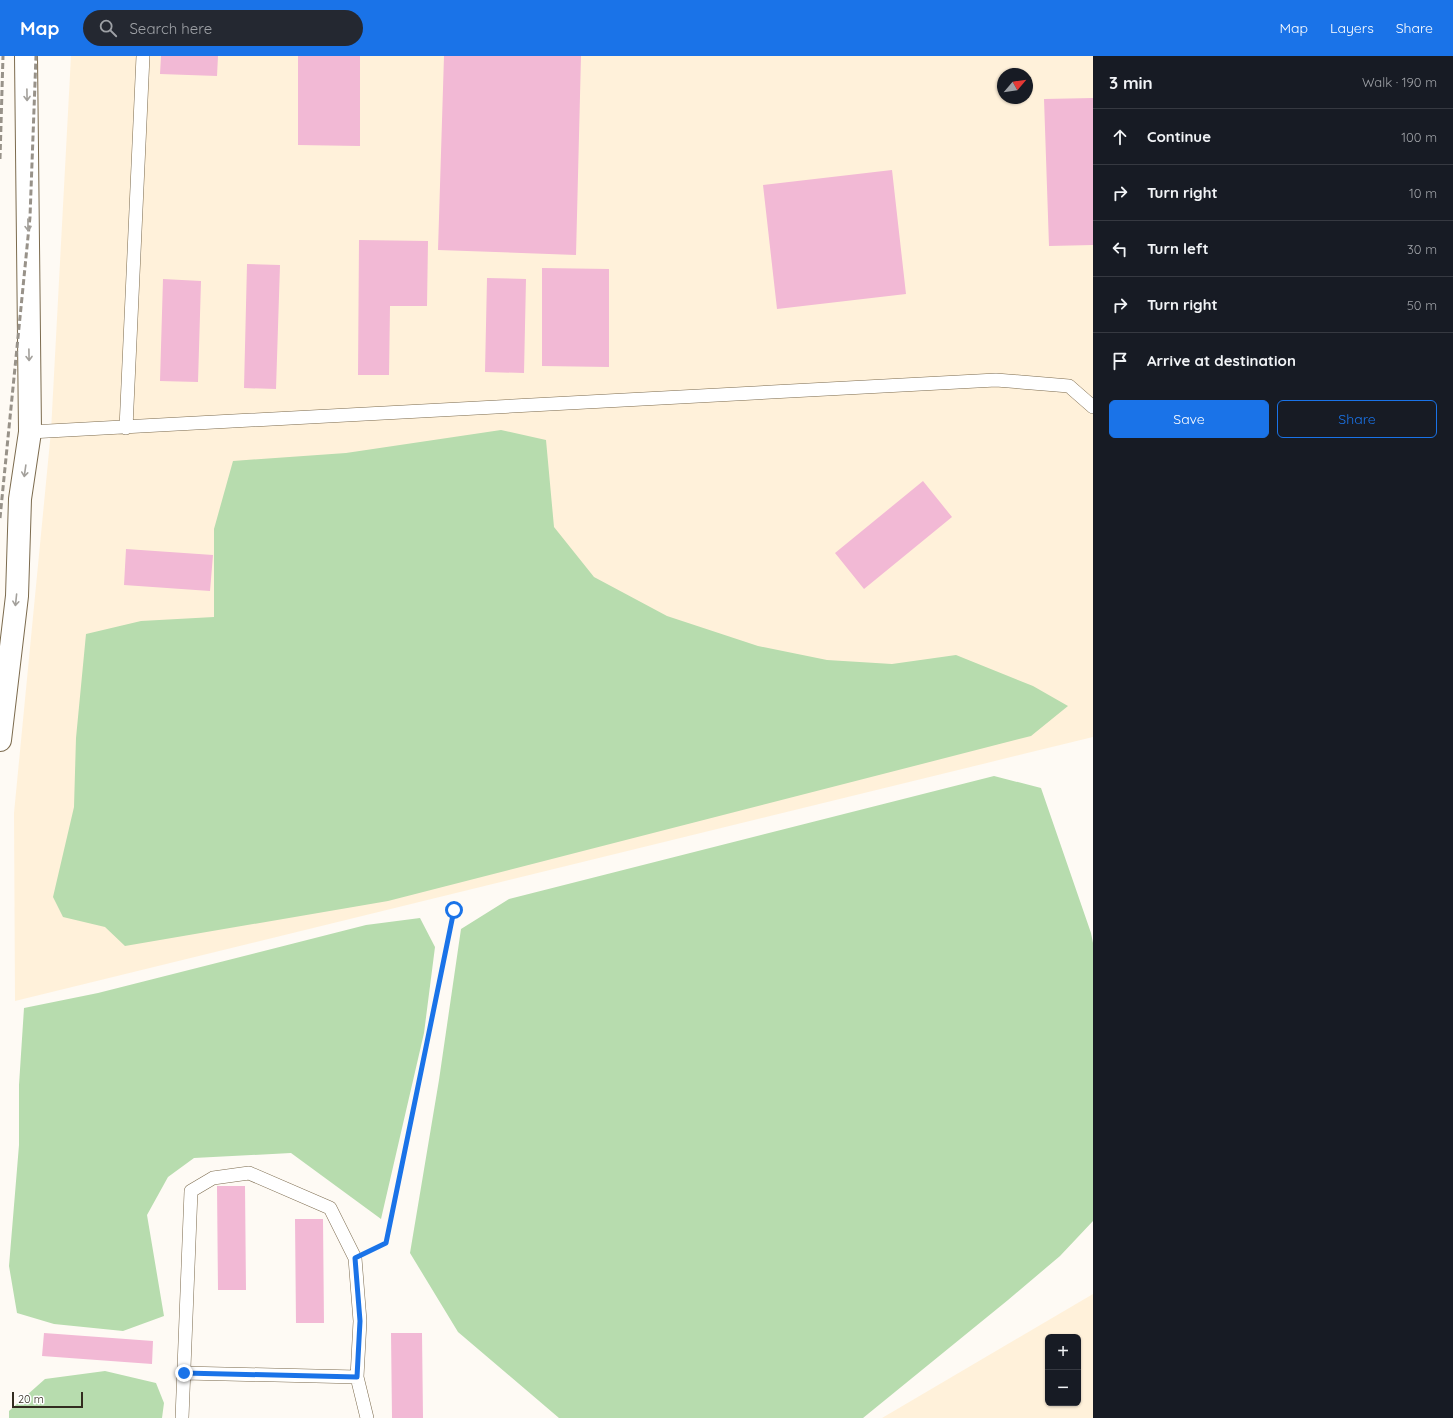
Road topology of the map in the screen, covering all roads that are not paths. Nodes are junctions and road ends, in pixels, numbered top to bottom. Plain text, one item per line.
1 (26, 56) edge
2 (143, 56) edge
3 (1093, 407) edge
4 (126, 428) junction
5 (30, 432) junction
6 (0, 740) edge
7 (184, 1373) junction
8 (357, 1377) junction
9 (182, 1418) edge
10 (366, 1418) edge

1 -> 5 street
2 - 4 lane
3 - 4 lane
4 - 5 lane
5 -> 6 street
7 - 8 lane
7 - 8 lane
7 - 9 lane
8 - 10 lane

